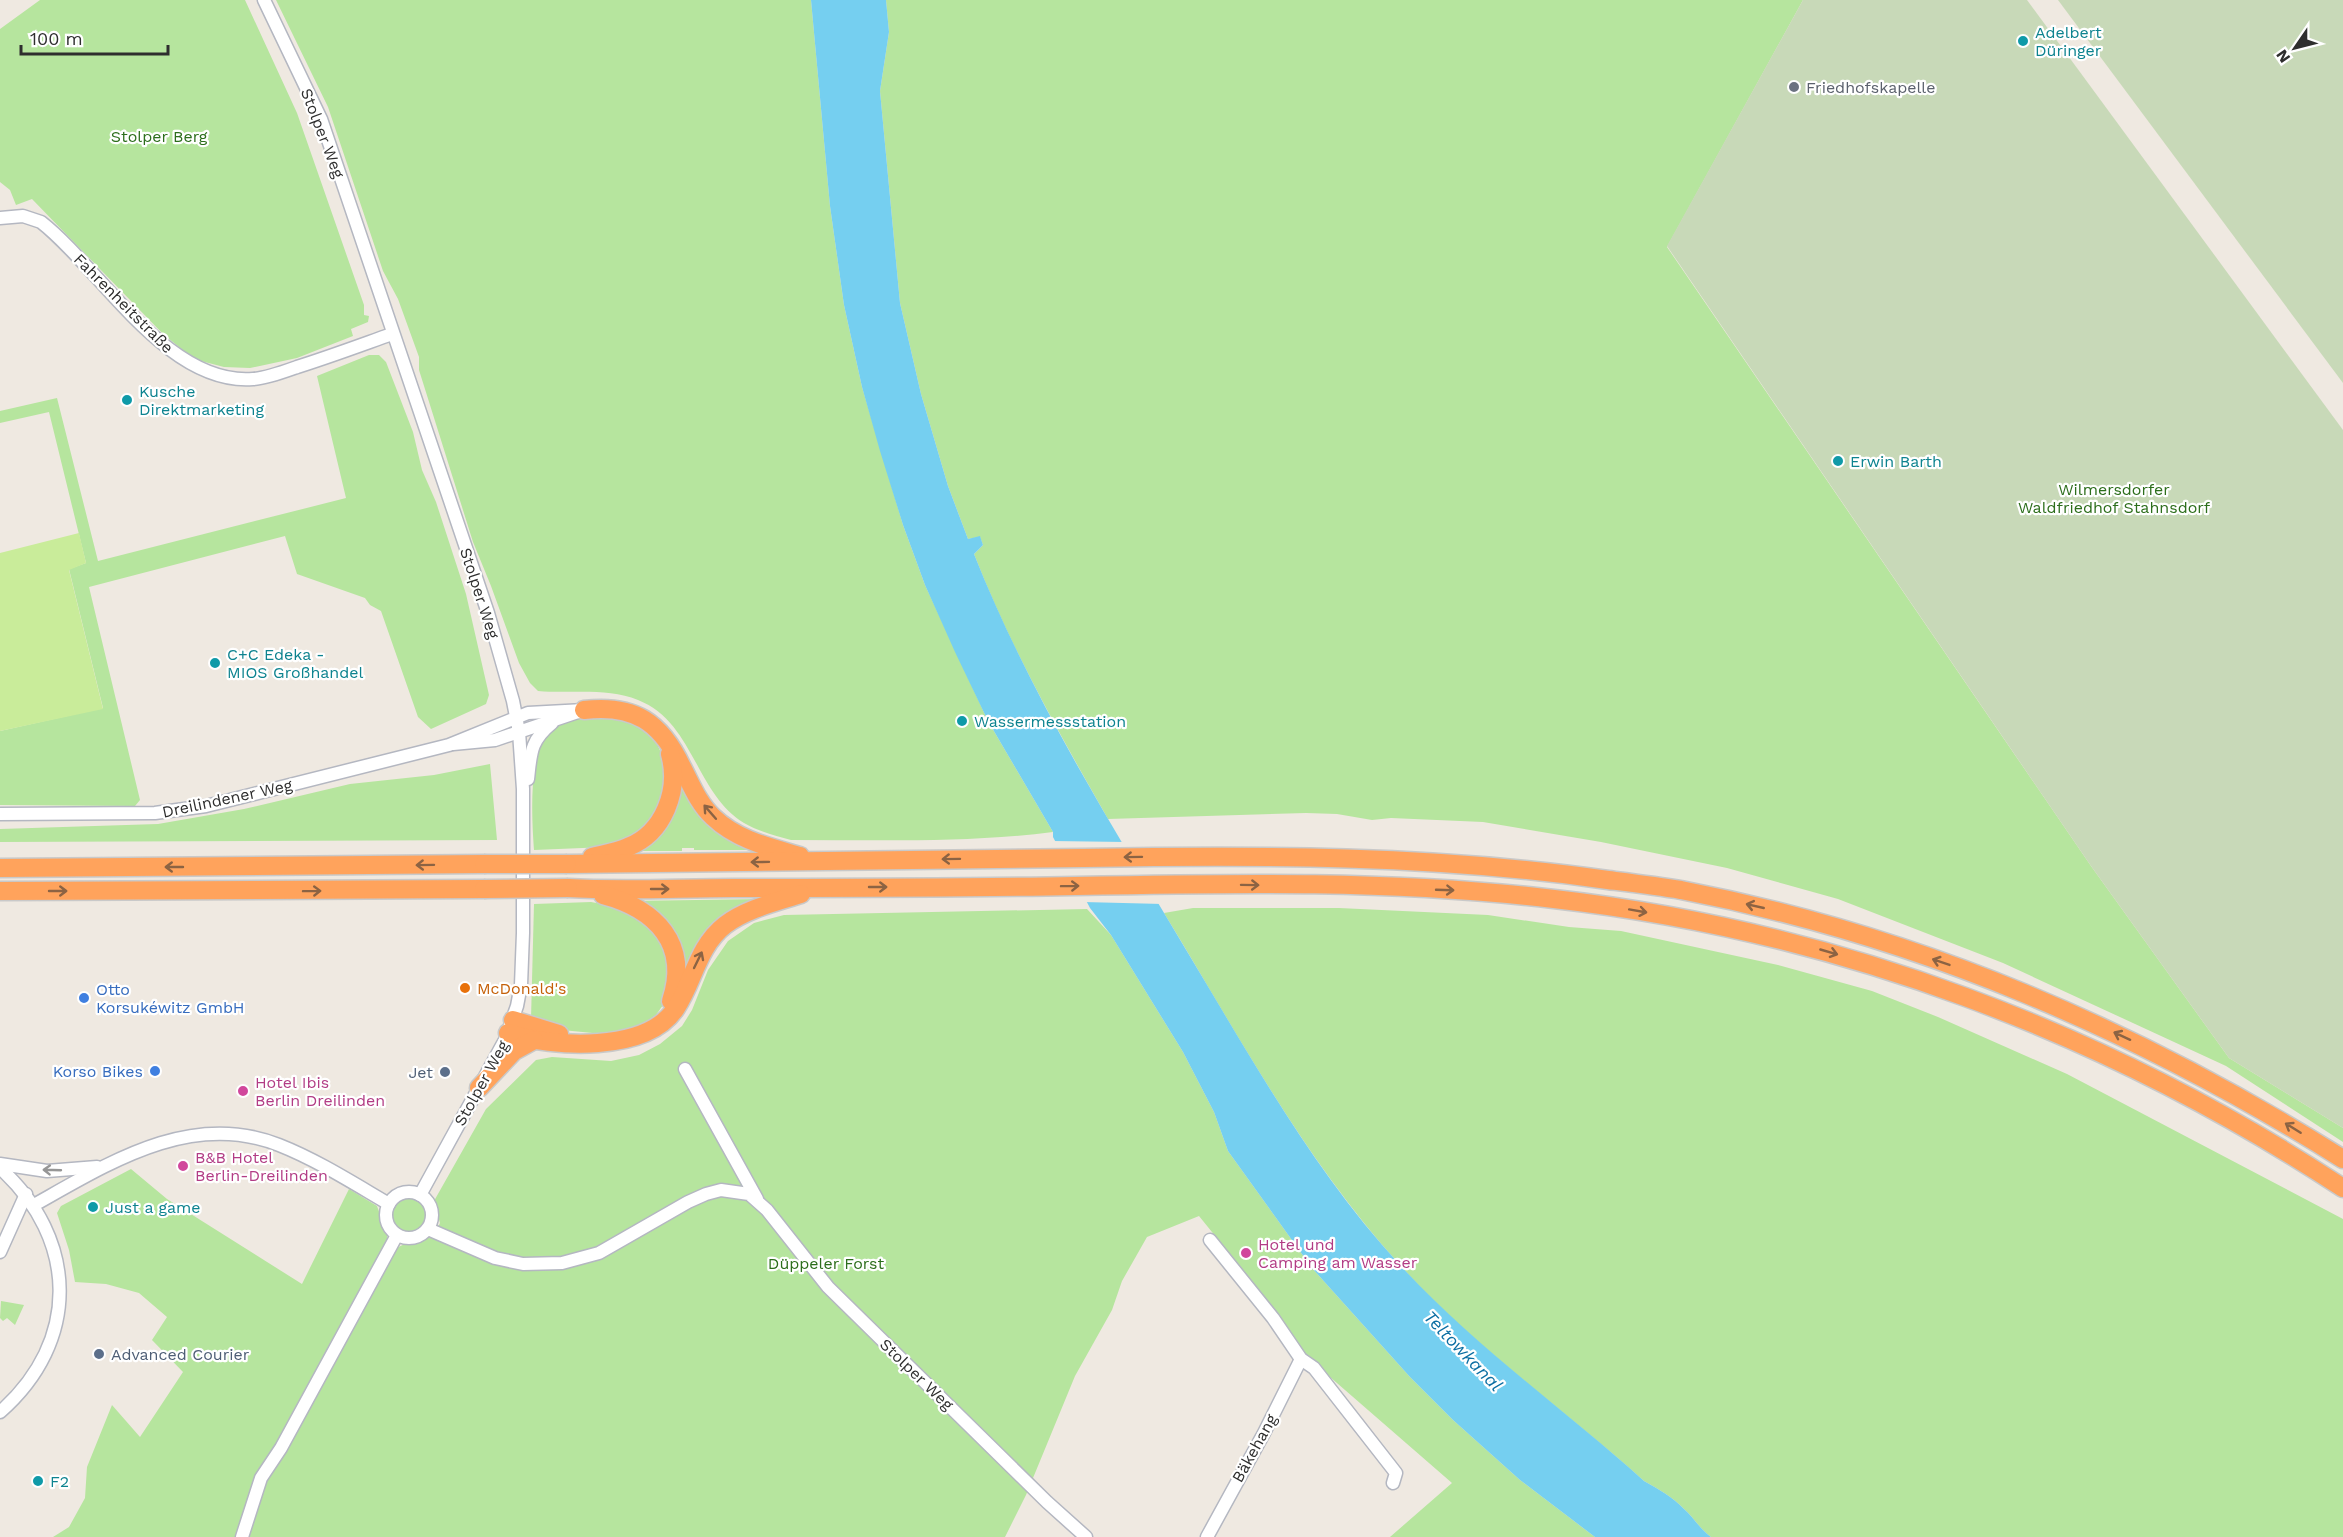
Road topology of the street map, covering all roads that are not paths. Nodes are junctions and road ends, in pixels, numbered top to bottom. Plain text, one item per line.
1 (264, 0) edge
2 (0, 218) edge
3 (392, 334) junction
4 (585, 710) junction
5 (516, 716) junction
6 (555, 721) junction
7 (519, 732) junction
8 (665, 738) junction
9 (449, 744) junction
10 (523, 789) junction
11 (0, 814) edge
12 (819, 862) junction
13 (567, 864) junction
14 (0, 868) edge
15 (820, 888) junction
16 (574, 889) junction
17 (0, 891) edge
18 (511, 1026) junction
19 (658, 1026) junction
20 (534, 1040) junction
21 (589, 1042) junction
22 (685, 1069) dead end
23 (479, 1088) junction
24 (2343, 1159) edge
25 (0, 1164) edge
26 (105, 1166) junction
27 (0, 1168) edge
28 (2343, 1188) edge
29 (26, 1194) junction
30 (420, 1195) junction
31 (758, 1201) junction
32 (388, 1204) junction
33 (34, 1205) junction
34 (428, 1229) junction
35 (397, 1235) junction
36 (1210, 1240) dead end
37 (0, 1252) edge
38 (1301, 1359) junction
39 (0, 1412) edge
40 (1393, 1483) dead end
41 (242, 1537) edge
42 (1086, 1537) edge
43 (1207, 1537) edge

1 - 3 street, Stolper Weg
2 - 3 street, Fahrenheitstraße
3 - 5 street, Stolper Weg
4 - 5 street, Dreilindener Weg
4 - 6 street, Dreilindener Weg
4 - 8 highway
5 - 7 street, Stolper Weg
5 - 9 street, Dreilindener Weg
6 - 7 street, Dreilindener Weg
6 - 10 street
7 - 9 street, Dreilindener Weg
7 - 10 street, Stolper Weg
12 -> 8 highway
8 - 13 highway
9 - 11 street, Dreilindener Weg
10 - 18 street, Stolper Weg
12 -> 13 highway
24 -> 12 highway
13 -> 14 highway, bridge
16 -> 15 highway
19 -> 15 highway
15 -> 28 highway
17 -> 16 highway, bridge
16 - 19 highway
18 - 20 highway
18 - 21 highway
18 - 23 street, Stolper Weg
19 - 21 highway
20 - 21 highway
20 - 23 highway
22 - 31 street, Stolper Weg
23 - 30 street, Stolper Weg
26 -> 25 street
26 - 32 street
26 - 33 street
27 - 29 street
29 - 33 street
29 - 37 street
30 - 32 street
30 - 34 street
31 - 34 street
31 - 42 street, Stolper Weg
32 - 35 street
33 - 39 street
34 - 35 street
35 - 41 street
36 - 38 street
38 - 40 street
38 - 43 street, Bäkehang

